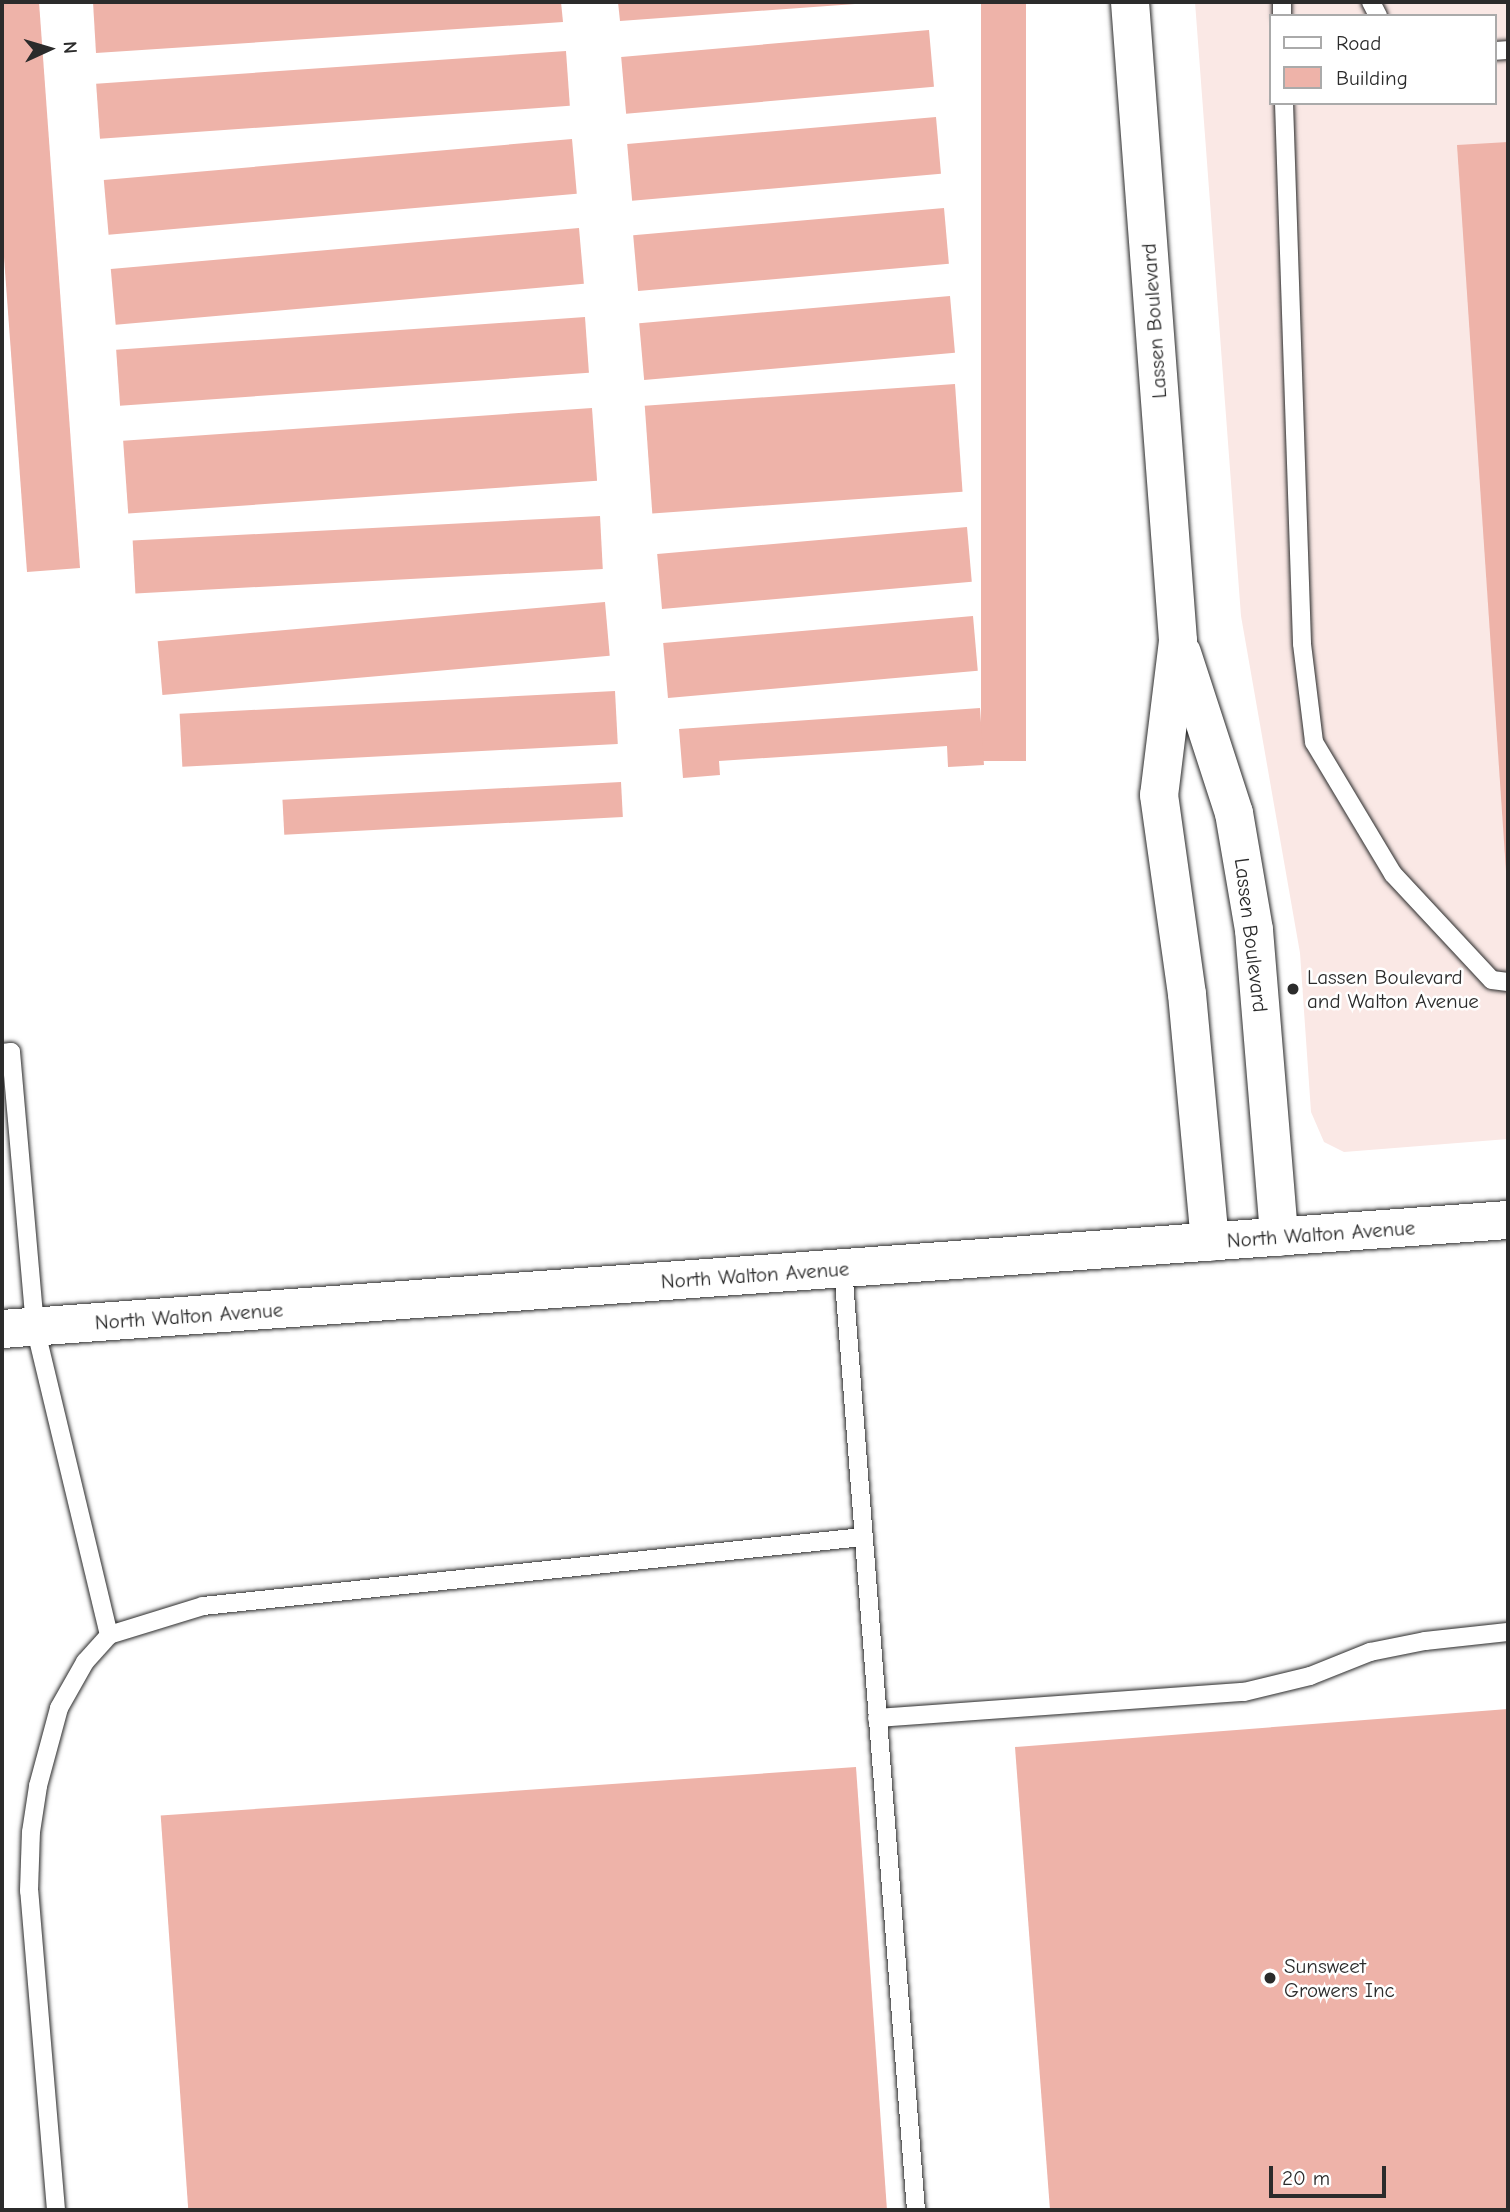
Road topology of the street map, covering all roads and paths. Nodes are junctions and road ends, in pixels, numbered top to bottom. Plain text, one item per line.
1 (1130, 2) edge
2 (1284, 105) edge
3 (1178, 641) junction
4 (1508, 982) edge
5 (2, 1053) edge
6 (1508, 1220) edge
7 (1279, 1237) junction
8 (1210, 1242) junction
9 (843, 1268) junction
10 (19, 1328) edge
11 (863, 1537) junction
12 (1508, 1632) edge
13 (109, 1635) junction
14 (877, 1718) junction
15 (56, 2210) edge
16 (916, 2210) edge

1 - 3 street, Lassen Boulevard
2 - 4 lane
3 - 7 street, Lassen Boulevard
3 - 8 street, Lassen Boulevard
5 - 10 lane
6 - 7 street, North Walton Avenue
7 - 8 street, North Walton Avenue
8 - 9 street, North Walton Avenue
9 - 10 street, North Walton Avenue
9 - 11 lane
10 - 13 lane
11 - 13 lane
11 - 14 lane
12 - 14 lane
13 - 15 lane
14 - 16 lane

